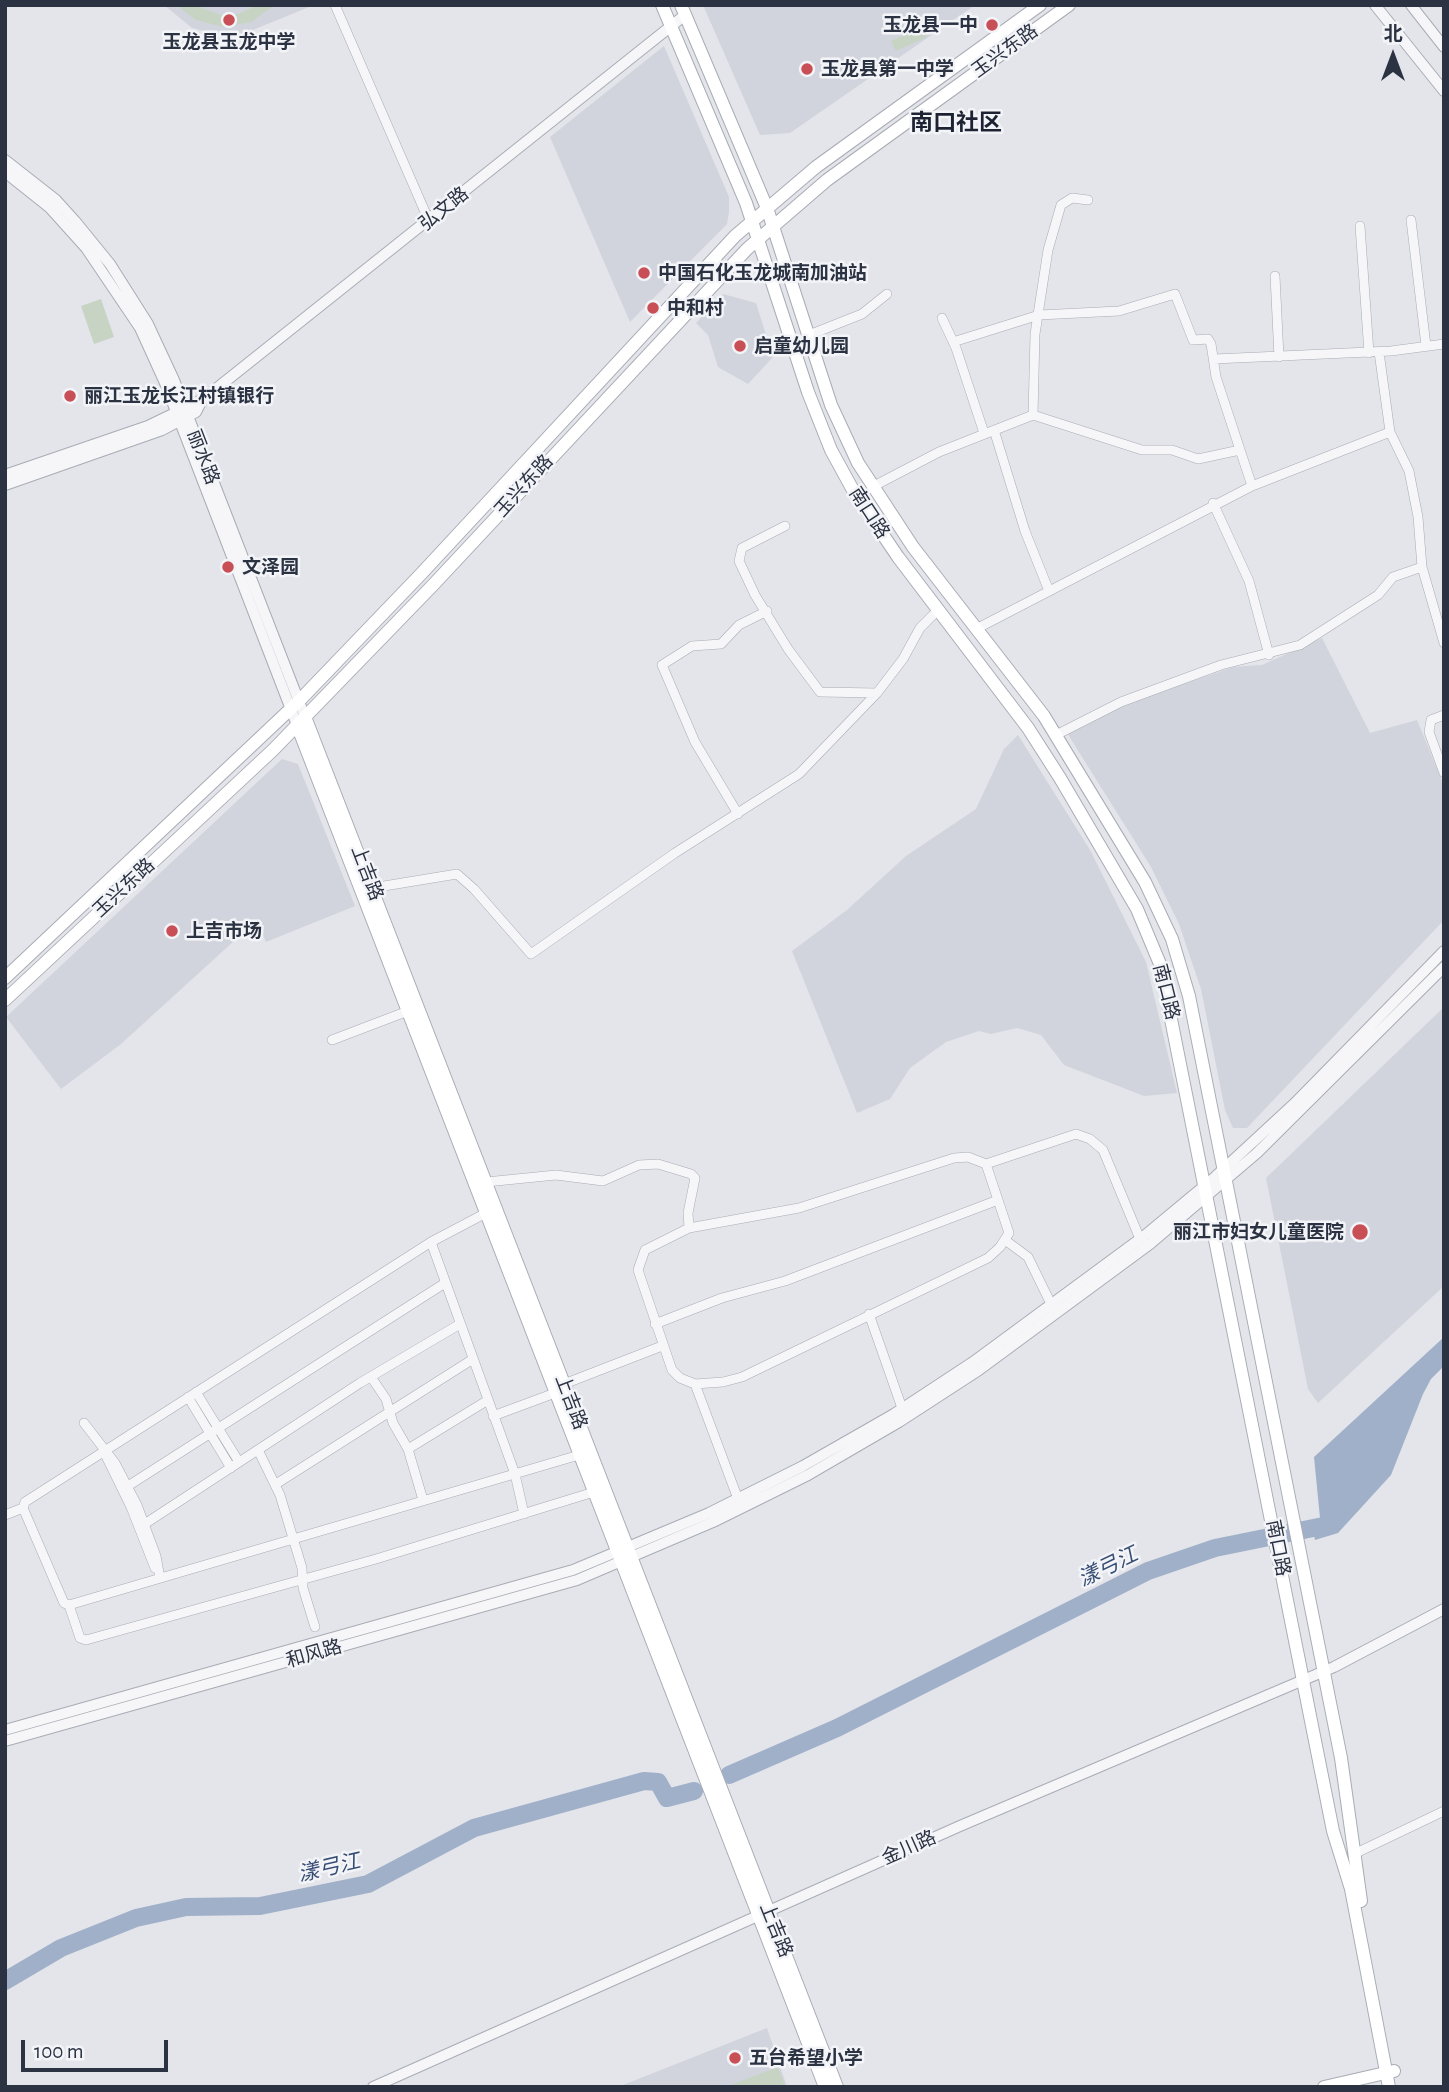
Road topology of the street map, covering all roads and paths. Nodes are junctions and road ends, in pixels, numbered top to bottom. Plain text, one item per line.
1 (335, 5) edge
2 (662, 5) edge
3 (1041, 5) edge
4 (1069, 5) edge
5 (1375, 5) edge
6 (1410, 5) edge
7 (683, 10) edge
8 (670, 26) junction
9 (1444, 47) edge
10 (1444, 91) edge
11 (5, 160) edge
12 (5, 172) edge
13 (1088, 200) dead end
14 (766, 208) junction
15 (1411, 219) dead end
16 (429, 221) junction
17 (752, 221) junction
18 (773, 225) junction
19 (1360, 226) dead end
20 (758, 238) junction
21 (1275, 276) dead end
22 (887, 294) dead end
23 (1039, 315) junction
24 (942, 318) dead end
25 (808, 335) junction
26 (953, 342) junction
27 (1444, 344) edge
28 (1426, 346) junction
29 (1374, 352) junction
30 (1279, 357) junction
31 (1214, 359) junction
32 (182, 414) junction
33 (1033, 415) junction
34 (994, 430) junction
35 (1390, 432) junction
36 (984, 433) junction
37 (1240, 450) junction
38 (5, 475) edge
39 (5, 485) edge
40 (872, 486) junction
41 (1252, 486) junction
42 (1213, 503) junction
43 (785, 526) dead end
44 (1422, 568) junction
45 (1049, 591) junction
46 (938, 610) junction
47 (766, 611) junction
48 (976, 629) junction
49 (1444, 643) edge
50 (1269, 655) junction
51 (877, 693) junction
52 (295, 705) junction
53 (1444, 715) edge
54 (301, 721) junction
55 (1056, 735) junction
56 (1444, 773) edge
57 (738, 814) junction
58 (372, 888) junction
59 (1444, 951) edge
60 (1444, 967) edge
61 (5, 978) edge
62 (5, 1000) edge
63 (408, 1011) junction
64 (332, 1040) dead end
65 (986, 1164) junction
66 (1225, 1175) junction
67 (486, 1182) junction
68 (1207, 1190) junction
69 (998, 1200) junction
70 (486, 1213) junction
71 (689, 1228) junction
72 (1140, 1239) junction
73 (1005, 1240) junction
74 (431, 1242) junction
75 (445, 1283) junction
76 (1052, 1306) junction
77 (869, 1314) junction
78 (460, 1324) junction
79 (655, 1324) junction
80 (662, 1346) junction
81 (473, 1359) junction
82 (371, 1377) junction
83 (695, 1384) junction
84 (560, 1388) junction
85 (192, 1395) junction
86 (488, 1400) junction
87 (902, 1408) junction
88 (390, 1412) junction
89 (494, 1416) junction
90 (84, 1423) dead end
91 (214, 1430) junction
92 (258, 1450) junction
93 (408, 1450) junction
94 (105, 1451) junction
95 (579, 1455) junction
96 (235, 1465) junction
97 (515, 1474) junction
98 (276, 1484) junction
99 (128, 1486) junction
100 (594, 1492) junction
101 (738, 1499) junction
102 (423, 1500) junction
103 (23, 1508) junction
104 (524, 1514) junction
105 (5, 1515) edge
106 (143, 1526) junction
107 (293, 1539) junction
108 (624, 1556) junction
109 (160, 1578) junction
110 (303, 1579) junction
111 (69, 1605) junction
112 (1444, 1609) edge
113 (315, 1627) dead end
114 (1324, 1671) junction
115 (1304, 1679) junction
116 (5, 1730) edge
117 (5, 1741) edge
118 (1444, 1811) edge
119 (1354, 1854) junction
120 (764, 1914) junction
121 (1390, 2081) edge
122 (373, 2087) edge
123 (825, 2087) edge
124 (837, 2087) edge
125 (1324, 2087) edge

1 - 16 street
2 - 8 main road, 南口路
3 - 14 main road, 玉兴东路
4 - 18 main road, 玉兴东路
5 - 10 street
6 - 9 street
7 - 8 street, 弘文路
7 - 14 main road, 南口路
8 - 16 street, 弘文路
8 - 17 main road, 南口路
11 - 32 street, 丽水路
12 - 32 street, 丽水路
13 - 23 street
14 - 17 main road, 玉兴东路
14 - 18 main road, 南口路
15 - 28 street
16 - 32 street, 弘文路
17 - 20 main road, 南口路
17 - 52 main road, 玉兴东路
18 - 20 main road, 玉兴东路
18 - 25 main road, 南口路
19 - 29 street
20 - 46 main road, 南口路
20 - 54 main road, 玉兴东路
21 - 30 street
22 - 25 street
23 - 26 street
23 - 31 street
23 - 33 street
24 - 26 street
25 - 40 main road, 南口路
26 - 36 street
27 - 28 street
28 - 29 street
29 - 30 street
29 - 35 street
30 - 31 street
31 - 37 street
32 - 38 street, 弘文路
32 - 39 street, 弘文路
32 - 52 street, 丽水路
33 - 34 street
33 - 37 street
34 - 36 street
34 - 45 street
35 - 41 street
35 - 44 street
36 - 40 street
37 - 41 street
40 - 48 main road, 南口路
41 - 42 street
42 - 45 street
42 - 50 street
43 - 47 street
44 - 49 street
44 - 50 street
45 - 48 street
46 - 51 street
46 - 68 main road, 南口路
47 - 51 street
47 - 57 street
48 - 55 main road, 南口路
50 - 55 street
51 - 57 street
52 - 54 street, 丽水路
52 - 61 main road, 玉兴东路
53 - 56 street
54 - 58 main road, 上吉路
54 - 62 main road, 玉兴东路
54 - 63 main road, 上吉路
55 - 66 main road, 南口路
57 - 58 street
58 - 67 main road, 上吉路
59 - 66 street
60 - 66 street
63 - 64 street
63 - 70 main road, 上吉路
65 - 69 street
65 - 71 street
65 - 72 street
66 - 68 street
66 - 114 main road, 南口路
67 - 71 street
67 - 84 main road, 上吉路
68 - 72 street
68 - 108 street
68 - 115 main road, 南口路
69 - 73 street
69 - 79 street
70 - 74 street
70 - 84 main road, 上吉路
71 - 79 street
72 - 76 street
73 - 76 street
73 - 77 street
74 - 75 street
74 - 85 street
75 - 78 street
75 - 91 street
76 - 87 street
77 - 83 street
77 - 87 street
78 - 81 street
78 - 82 street
79 - 80 street
80 - 83 street
80 - 84 street
81 - 86 street
81 - 88 street
82 - 88 street
82 - 92 street
83 - 101 street
84 - 89 street
84 - 95 main road, 上吉路
84 - 108 main road, 上吉路
85 - 91 street
85 - 94 street
86 - 89 street
86 - 93 street
87 - 101 street
88 - 93 street
88 - 98 street
89 - 97 street
90 - 94 street
91 - 96 street
91 - 99 street
92 - 96 street
92 - 98 street
93 - 102 street
94 - 99 street
94 - 103 street
94 - 106 street
95 - 97 street
95 - 100 main road, 上吉路
96 - 106 street
97 - 102 street
97 - 104 street
98 - 107 street
99 - 106 street
100 - 104 street
100 - 108 main road, 上吉路
101 - 108 street
102 - 107 street
103 - 105 street
103 - 111 street
104 - 110 street
106 - 109 street
107 - 109 street
107 - 110 street
108 - 116 street, 和风路
108 - 117 street, 和风路
108 - 120 main road, 上吉路
109 - 111 street
110 - 111 street
110 - 113 street
112 - 114 street, 金川路
114 - 115 street, 金川路
114 - 119 main road, 南口路
115 - 120 street, 金川路
115 - 121 main road, 南口路
118 - 119 street
119 - 121 main road, 南口路
120 - 122 street, 金川路
120 - 123 main road, 上吉路
120 - 124 main road, 上吉路
121 - 125 main road

